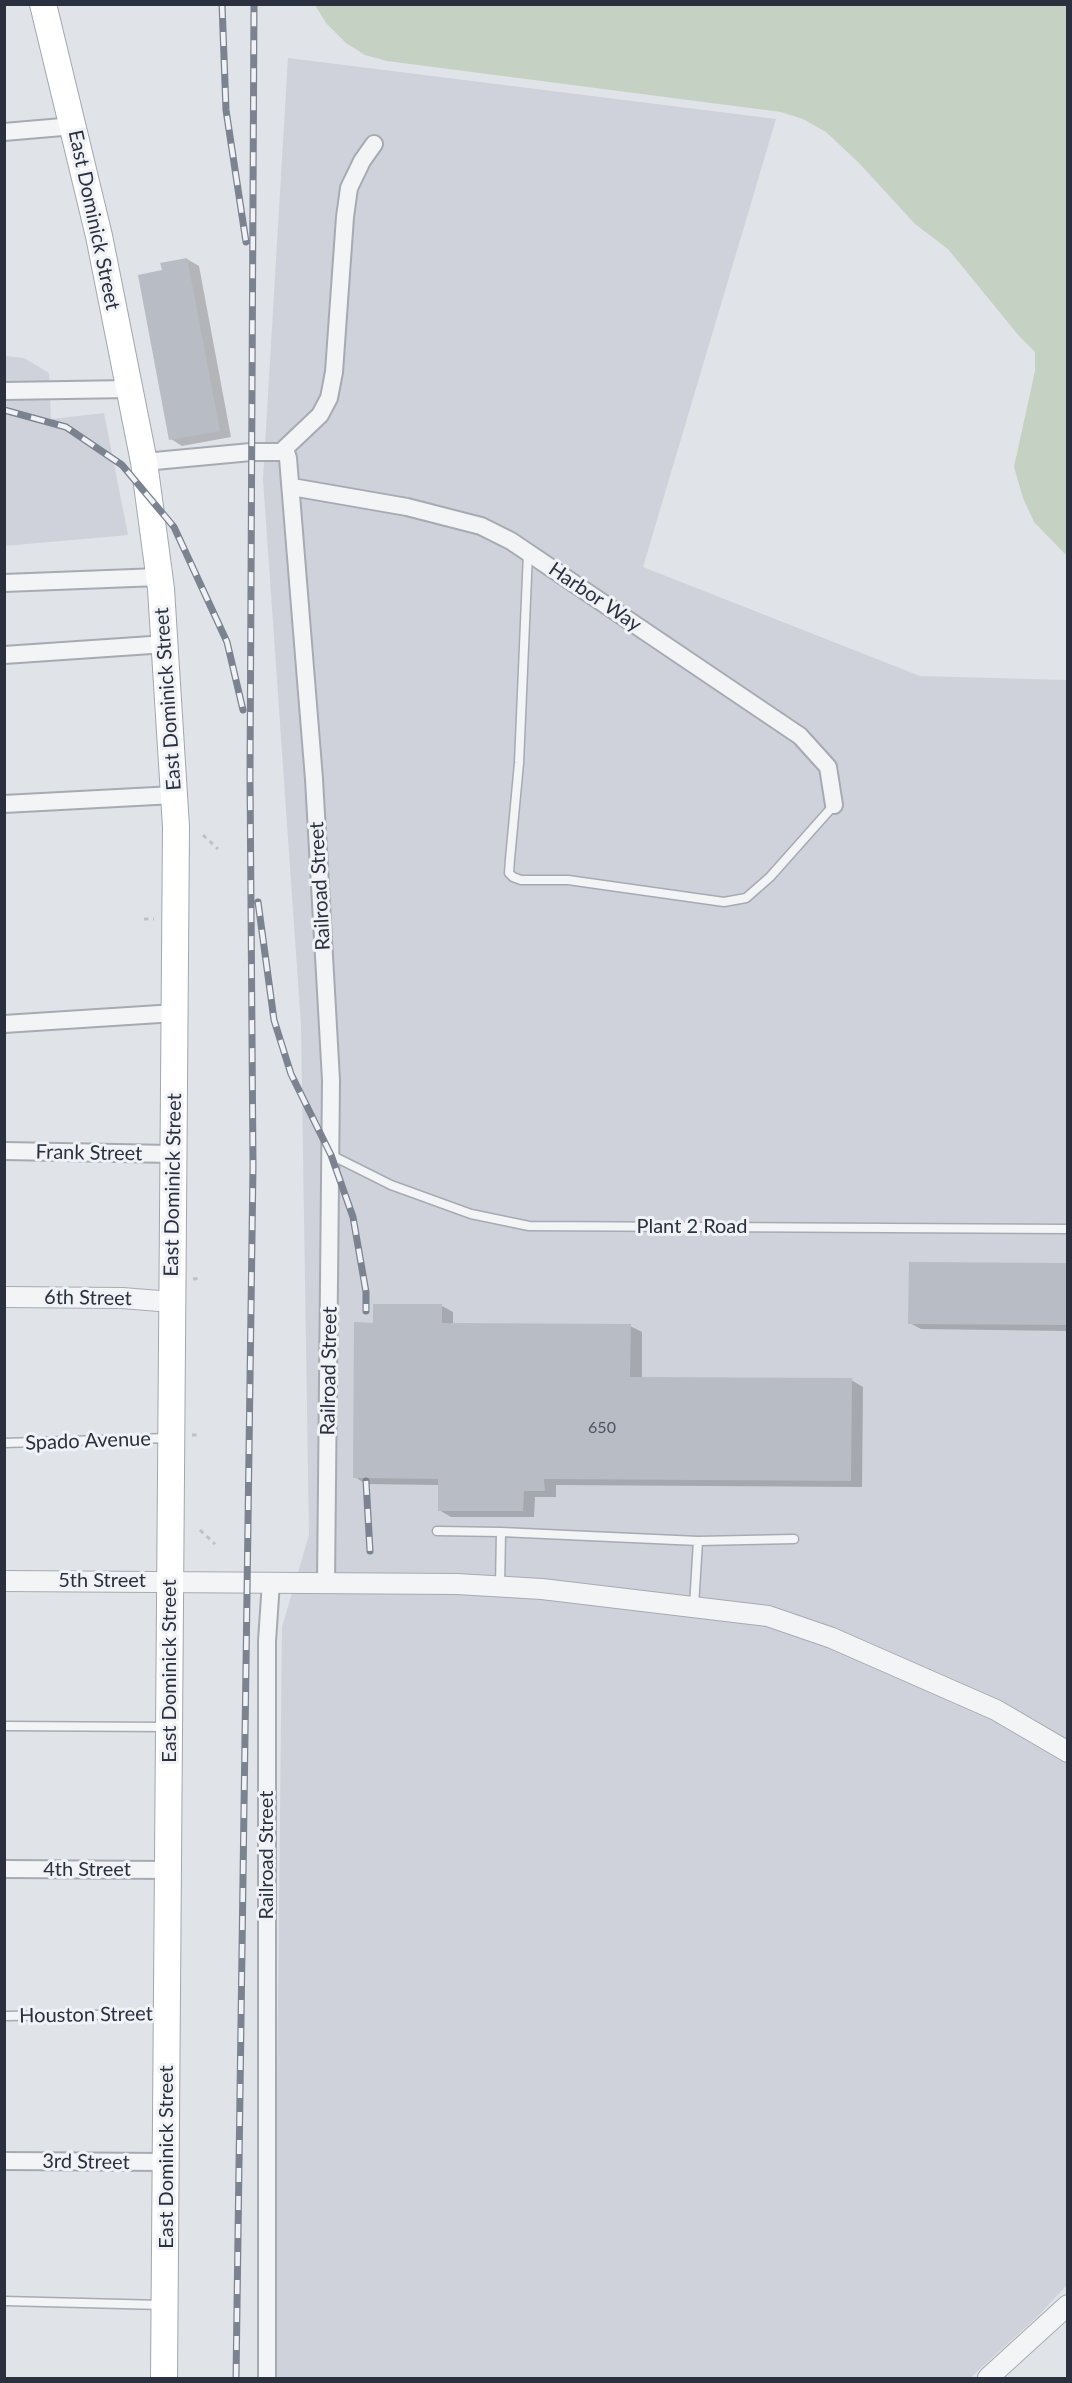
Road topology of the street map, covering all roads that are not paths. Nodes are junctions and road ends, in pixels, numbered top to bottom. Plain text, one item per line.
1 (43, 4) edge
2 (74, 126) junction
3 (4, 132) edge
4 (374, 144) dead end
5 (130, 389) junction
6 (4, 391) edge
7 (281, 452) junction
8 (144, 462) junction
9 (292, 487) junction
10 (528, 552) junction
11 (159, 577) junction
12 (4, 583) edge
13 (166, 644) junction
14 (4, 655) edge
15 (174, 795) junction
16 (4, 804) edge
17 (834, 805) joint
18 (174, 1013) junction
19 (4, 1024) edge
20 (4, 1151) edge
21 (173, 1154) junction
22 (331, 1155) junction
23 (1068, 1229) edge
24 (4, 1297) edge
25 (172, 1302) junction
26 (171, 1437) junction
27 (4, 1443) edge
28 (437, 1531) dead end
29 (501, 1532) junction
30 (794, 1539) dead end
31 (698, 1541) junction
32 (4, 1581) edge
33 (170, 1581) junction
34 (271, 1582) junction
35 (326, 1583) junction
36 (500, 1586) junction
37 (694, 1606) junction
38 (4, 1726) edge
39 (170, 1727) junction
40 (1068, 1752) edge
41 (4, 1869) edge
42 (169, 1870) junction
43 (168, 2014) junction
44 (4, 2016) edge
45 (4, 2161) edge
46 (167, 2163) junction
47 (4, 2301) edge
48 (165, 2305) junction
49 (1068, 2305) edge
50 (164, 2379) edge
51 (267, 2379) edge
52 (988, 2379) edge

1 - 2 main road, East Dominick Street
2 - 3 street
2 - 5 main road, East Dominick Street
4 - 7 street
5 - 6 street
5 - 8 main road, East Dominick Street
7 - 8 street
7 - 9 street, Railroad Street
8 - 11 main road, East Dominick Street
9 - 10 street, Harbor Way
9 - 22 street, Railroad Street
10 - 17 street, Harbor Way
10 - 17 lane
11 - 12 street
11 - 13 main road, East Dominick Street
13 - 14 street
13 - 15 main road, East Dominick Street
15 - 16 street
15 - 18 main road, East Dominick Street
18 - 19 street
18 - 21 main road, East Dominick Street
20 - 21 street, Frank Street
21 - 25 main road, East Dominick Street
22 - 23 lane, Plant 2 Road
22 - 35 street, Railroad Street
24 - 25 street, 6th Street
25 - 26 main road, East Dominick Street
26 - 27 lane, Spado Avenue
26 - 33 main road, East Dominick Street
28 - 29 lane
29 - 31 lane
29 - 36 lane
30 - 31 lane
31 - 37 lane
32 - 33 street, 5th Street
33 - 34 street, 5th Street
33 - 39 main road, East Dominick Street
34 - 35 street
34 - 51 street, Railroad Street
35 - 36 street
36 - 37 street
37 - 40 street
38 - 39 lane
39 - 42 main road, East Dominick Street
41 - 42 street, 4th Street
42 - 43 main road, East Dominick Street
43 - 44 lane, Houston Street
43 - 46 main road, East Dominick Street
45 - 46 street, 3rd Street
46 - 48 main road, East Dominick Street
47 - 48 lane
48 - 50 main road, East Dominick Street
49 - 52 street

